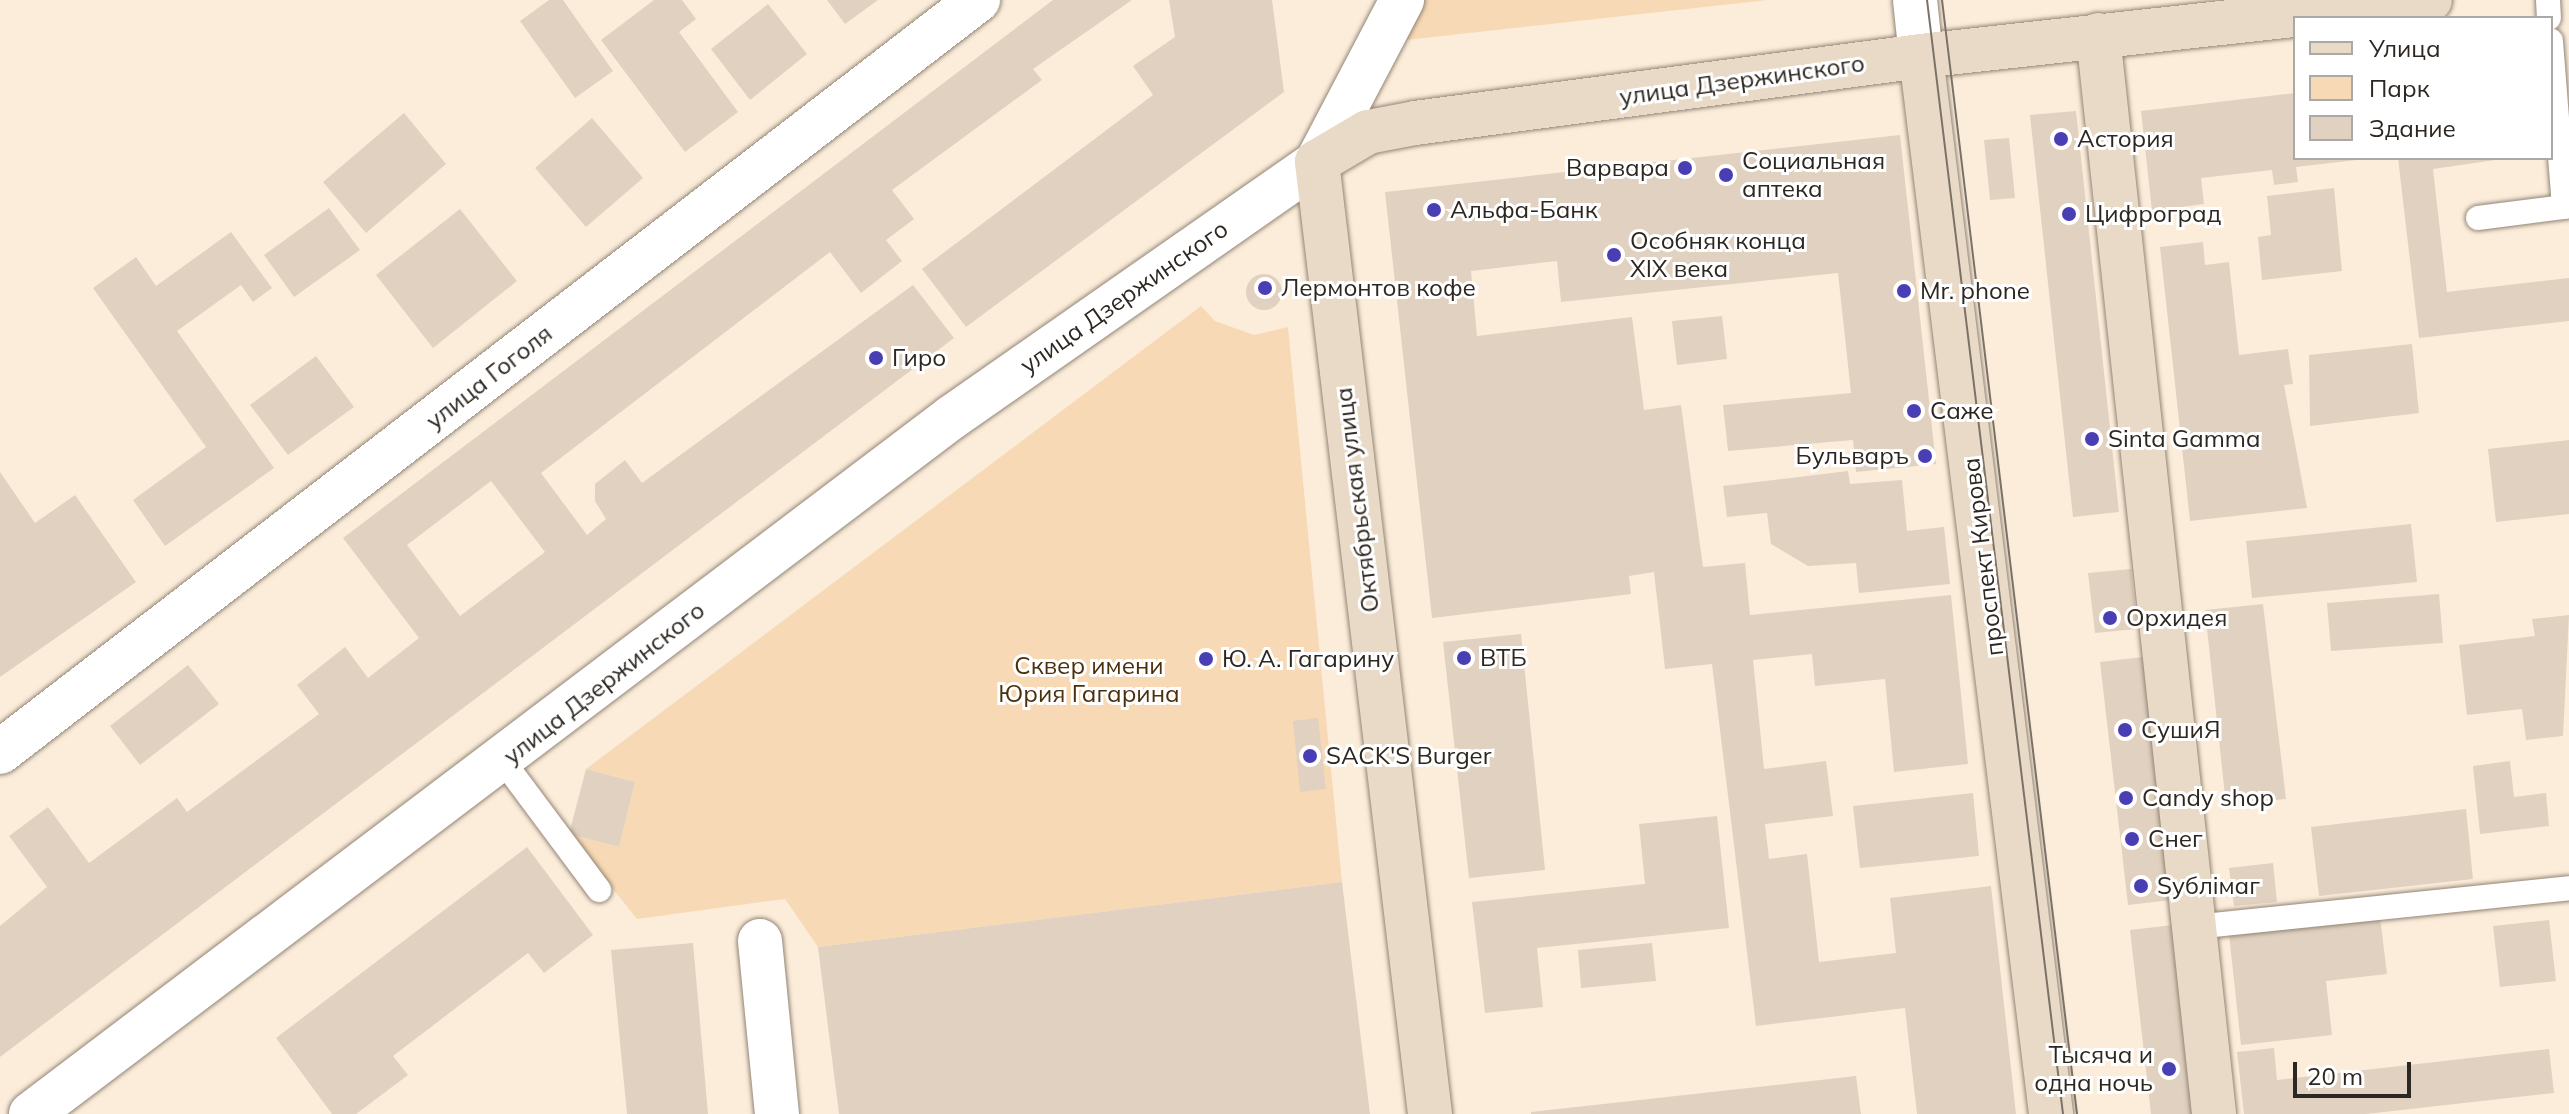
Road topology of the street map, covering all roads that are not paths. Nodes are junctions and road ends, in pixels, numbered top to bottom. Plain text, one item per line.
1 (978, 0) edge
2 (1402, 0) edge
3 (1915, 0) edge
4 (2410, 1) edge
5 (2098, 35) junction
6 (1921, 56) junction
7 (2553, 67) edge
8 (1317, 162) junction
9 (2478, 218) dead end
10 (0, 752) edge
11 (503, 761) junction
12 (2569, 888) edge
13 (599, 890) dead end
14 (2194, 927) junction
15 (760, 941) dead end
16 (76, 1098) edge
17 (31, 1114) edge
18 (777, 1114) edge
19 (1430, 1114) edge
20 (2051, 1114) edge
21 (2214, 1114) edge

1 - 10 street, улица Гоголя
2 - 8 street
3 - 6 street, проспект Кирова
4 - 5 street, улица Дзержинского
5 - 6 street, улица Дзержинского
5 - 14 street
6 - 8 street, улица Дзержинского
6 - 20 street, проспект Кирова
7 - 9 lane
8 - 11 street, улица Дзержинского
8 - 19 street, Октябрьская улица
11 - 13 lane
11 - 16 street, улица Дзержинского
12 - 14 lane
14 - 21 street
15 - 18 street
16 - 17 street, улица Дзержинского

